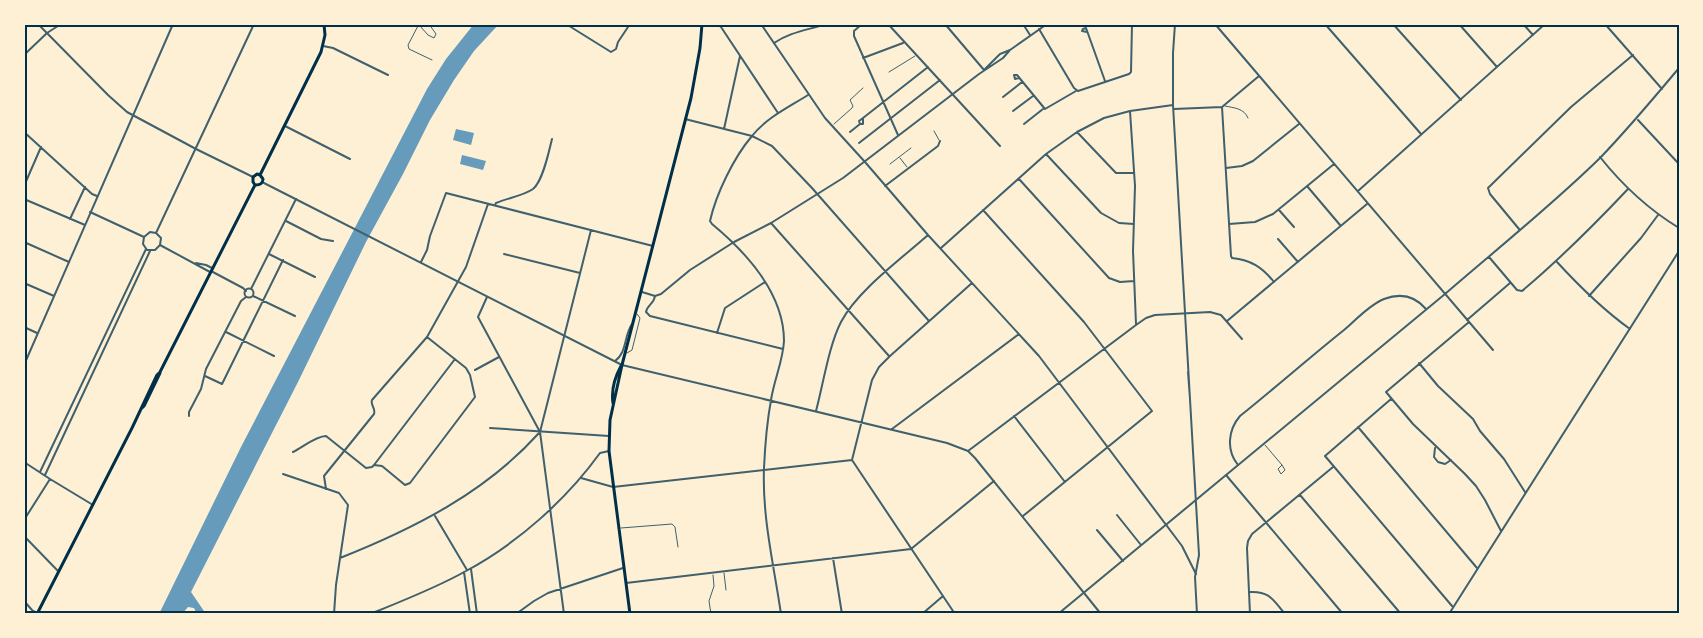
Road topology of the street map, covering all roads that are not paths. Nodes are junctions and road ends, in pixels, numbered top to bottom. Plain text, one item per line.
1 (38, 24) edge
2 (61, 24) edge
3 (173, 24) edge
4 (254, 24) edge
5 (419, 24) edge
6 (429, 24) edge
7 (566, 24) edge
8 (630, 24) edge
9 (702, 24) edge
10 (717, 24) edge
11 (761, 24) edge
12 (826, 24) edge
13 (862, 24) edge
14 (888, 24) edge
15 (945, 24) edge
16 (1023, 24) edge
17 (1047, 24) edge
18 (1132, 24) edge
19 (1175, 24) edge
20 (1215, 24) edge
21 (1325, 24) edge
22 (1393, 24) edge
23 (1458, 24) edge
24 (1523, 24) edge
25 (1545, 24) edge
26 (1605, 24) edge
27 (1676, 24) edge
28 (326, 25) edge
29 (1679, 27) edge
30 (1039, 29) junction
31 (1087, 30) dead end
32 (47, 33) junction
33 (1030, 35) junction
34 (1533, 35) junction
35 (774, 43) junction
36 (904, 43) junction
37 (323, 46) junction
38 (24, 55) edge
39 (917, 55) junction
40 (1633, 55) junction
41 (740, 56) junction
42 (863, 58) junction
43 (432, 60) dead end
44 (928, 67) junction
45 (1497, 67) junction
46 (1679, 68) edge
47 (984, 69) junction
48 (889, 72) dead end
49 (388, 75) dead end
50 (1260, 75) junction
51 (1019, 78) dead end
52 (940, 80) junction
53 (1105, 81) junction
54 (1023, 82) junction
55 (863, 88) dead end
56 (1662, 89) junction
57 (1076, 90) junction
58 (952, 94) junction
59 (808, 95) junction
60 (1033, 96) junction
61 (1003, 97) dead end
62 (1461, 100) junction
63 (882, 102) junction
64 (1173, 105) junction
65 (1223, 106) junction
66 (1044, 109) junction
67 (1174, 109) junction
68 (1013, 111) dead end
69 (1130, 111) junction
70 (779, 114) junction
71 (134, 116) junction
72 (1248, 118) dead end
73 (685, 119) junction
74 (890, 119) junction
75 (1637, 119) junction
76 (1300, 123) junction
77 (1024, 124) dead end
78 (285, 126) junction
79 (831, 126) junction
80 (724, 129) junction
81 (934, 131) dead end
82 (24, 132) edge
83 (850, 132) dead end
84 (1077, 132) junction
85 (1421, 134) junction
86 (898, 135) junction
87 (752, 136) junction
88 (552, 139) dead end
89 (940, 141) joint
90 (859, 143) dead end
91 (1000, 146) dead end
92 (41, 147) junction
93 (196, 148) junction
94 (911, 148) dead end
95 (1046, 154) junction
96 (900, 157) junction
97 (1600, 158) junction
98 (350, 159) dead end
99 (864, 162) junction
100 (890, 164) dead end
101 (1334, 164) junction
102 (1679, 164) edge
103 (908, 168) junction
104 (1226, 168) junction
105 (1134, 173) junction
106 (260, 175) junction
107 (253, 177) junction
108 (1018, 178) junction
109 (262, 182) junction
110 (255, 185) junction
111 (24, 186) edge
112 (885, 186) junction
113 (1307, 186) junction
114 (85, 187) junction
115 (1628, 189) junction
116 (1358, 191) junction
117 (817, 194) junction
118 (97, 196) junction
119 (24, 199) edge
120 (296, 199) junction
121 (1368, 203) junction
122 (488, 204) junction
123 (495, 206) junction
124 (983, 210) junction
125 (1279, 210) junction
126 (90, 212) junction
127 (1658, 215) junction
128 (70, 219) junction
129 (285, 221) junction
130 (771, 223) junction
131 (1134, 224) junction
132 (1229, 224) junction
133 (85, 225) junction
134 (1341, 226) junction
135 (1294, 227) dead end
136 (1679, 228) edge
137 (591, 230) junction
138 (1520, 230) junction
139 (156, 233) junction
140 (928, 235) junction
141 (144, 237) junction
142 (1278, 238) dead end
143 (24, 242) edge
144 (333, 242) dead end
145 (734, 242) junction
146 (160, 245) junction
147 (652, 246) junction
148 (941, 248) junction
149 (146, 249) junction
150 (150, 251) junction
151 (1679, 251) edge
152 (269, 254) junction
153 (504, 254) dead end
154 (1488, 257) junction
155 (283, 260) junction
156 (1557, 261) junction
157 (69, 262) junction
158 (421, 262) junction
159 (1298, 262) junction
160 (211, 270) junction
161 (886, 272) junction
162 (580, 273) junction
163 (315, 277) dead end
164 (458, 281) junction
165 (1134, 281) junction
166 (765, 282) junction
167 (1274, 282) junction
168 (24, 283) edge
169 (972, 283) junction
170 (1510, 283) junction
171 (129, 284) junction
172 (134, 286) junction
173 (250, 290) junction
174 (246, 291) junction
175 (642, 292) junction
176 (1445, 294) junction
177 (54, 296) junction
178 (253, 296) junction
179 (487, 296) junction
180 (655, 296) junction
181 (1589, 296) junction
182 (246, 297) junction
183 (262, 300) junction
184 (1426, 309) junction
185 (848, 310) junction
186 (636, 313) junction
187 (1185, 313) junction
188 (295, 316) dead end
189 (929, 321) junction
190 (1227, 321) junction
191 (1468, 321) junction
192 (634, 322) junction
193 (1136, 325) junction
194 (24, 327) edge
195 (108, 328) junction
196 (1630, 329) junction
197 (113, 330) junction
198 (225, 332) junction
199 (37, 333) junction
200 (717, 333) junction
201 (1019, 334) junction
202 (565, 335) junction
203 (427, 337) junction
204 (1242, 339) dead end
205 (242, 340) junction
206 (783, 349) junction
207 (1105, 349) junction
208 (1493, 350) dead end
209 (625, 354) junction
210 (274, 356) dead end
211 (890, 356) junction
212 (500, 357) junction
213 (455, 359) junction
214 (615, 361) junction
215 (1419, 363) junction
216 (622, 364) junction
217 (24, 365) edge
218 (475, 370) dead end
219 (88, 371) junction
220 (92, 374) junction
221 (205, 376) junction
222 (1059, 382) junction
223 (1391, 399) junction
224 (771, 400) junction
225 (816, 411) junction
226 (68, 414) junction
227 (72, 416) junction
228 (189, 416) dead end
229 (1014, 416) junction
230 (862, 422) junction
231 (1358, 427) junction
232 (490, 428) dead end
233 (892, 429) junction
234 (540, 432) junction
235 (609, 436) junction
236 (1264, 444) junction
237 (1109, 447) junction
238 (1436, 447) junction
239 (345, 451) junction
240 (609, 451) junction
241 (968, 451) junction
242 (293, 452) dead end
243 (49, 453) junction
244 (53, 455) junction
245 (852, 460) junction
246 (1451, 460) junction
247 (24, 462) edge
248 (374, 465) junction
249 (1238, 465) junction
250 (1282, 465) dead end
251 (1333, 466) junction
252 (764, 469) junction
253 (40, 472) junction
254 (283, 474) dead end
255 (45, 475) junction
256 (1226, 476) junction
257 (581, 478) junction
258 (50, 480) junction
259 (994, 481) junction
260 (1065, 482) junction
261 (613, 487) junction
262 (326, 489) junction
263 (1525, 492) junction
264 (1300, 495) junction
265 (1195, 501) junction
266 (93, 505) junction
267 (551, 510) junction
268 (1117, 515) dead end
269 (435, 516) junction
270 (1023, 516) junction
271 (24, 520) edge
272 (1266, 524) junction
273 (1166, 525) junction
274 (619, 528) junction
275 (1097, 530) dead end
276 (1501, 531) junction
277 (24, 536) edge
278 (1141, 545) junction
279 (678, 547) dead end
280 (911, 549) junction
281 (340, 558) junction
282 (832, 558) junction
283 (1123, 561) junction
284 (773, 565) junction
285 (624, 567) junction
286 (471, 568) junction
287 (1477, 568) junction
288 (58, 571) junction
289 (466, 571) junction
290 (724, 572) junction
291 (713, 573) junction
292 (1196, 575) junction
293 (626, 583) junction
294 (561, 588) junction
295 (726, 590) dead end
296 (1249, 592) junction
297 (1084, 593) junction
298 (943, 596) junction
299 (24, 601) edge
300 (1453, 607) junction
301 (37, 614) edge
302 (334, 614) edge
303 (370, 614) edge
304 (470, 614) edge
305 (477, 614) edge
306 (516, 614) edge
307 (564, 614) edge
308 (630, 614) edge
309 (711, 614) edge
310 (781, 614) edge
311 (842, 614) edge
312 (922, 614) edge
313 (954, 614) edge
314 (1058, 614) edge
315 (1101, 614) edge
316 (1197, 614) edge
317 (1250, 614) edge
318 (1286, 614) edge
319 (1343, 614) edge
320 (1401, 614) edge
321 (1449, 614) edge

1 - 32 street
2 - 32 street
3 - 71 street
4 - 93 street
5 - 6 lane
5 - 43 lane
7 - 8 street
9 - 73 main road
10 - 41 street
11 - 35 street
12 - 35 street
13 - 42 street
14 - 36 street
15 - 47 street
16 - 33 street
17 - 30 street
18 - 53 street
19 - 64 street
20 - 50 street
21 - 85 street
22 - 62 street
23 - 45 street
24 - 34 street
25 - 34 street
26 - 40 street
27 - 29 street
28 - 37 main road
30 - 33 street
30 - 57 street
31 - 53 street
32 - 38 street
32 - 71 street
33 - 47 street
34 - 45 street
35 - 59 street
36 - 39 street
36 - 42 street
37 - 49 street
37 - 78 main road
39 - 44 street
39 - 48 lane
40 - 56 street
40 - 138 street
41 - 70 street
41 - 80 street
42 - 63 street
44 - 52 street
44 - 63 street
45 - 62 street
46 - 56 street
47 - 58 street
50 - 65 street
50 - 76 street
51 - 54 street
52 - 58 street
52 - 74 street
53 - 57 street
54 - 60 street
54 - 61 street
55 - 79 lane
56 - 75 street
57 - 66 street
58 - 86 street
58 - 91 street
59 - 70 street
59 - 79 street
60 - 66 street
60 - 68 street
62 - 85 street
63 - 74 street
63 - 83 street
64 - 67 street
64 - 69 street
65 - 67 street
65 - 72 lane
65 - 104 street
66 - 77 street
67 - 187 street
69 - 84 street
69 - 105 street
70 - 87 street
71 - 93 street
71 - 118 street
73 - 80 street
73 - 147 main road
74 - 86 street
74 - 90 street
75 - 97 street
75 - 102 street
76 - 101 street
76 - 104 street
78 - 98 street
78 - 106 main road
79 - 99 street
80 - 87 street
81 - 89 lane
82 - 92 street
84 - 95 street
84 - 105 street
85 - 116 street
86 - 99 street
87 - 117 street
87 - 145 street
88 - 123 street
89 - 103 street
92 - 111 street
92 - 114 street
93 - 107 street
93 - 139 street
94 - 96 lane
95 - 108 street
95 - 131 street
96 - 100 lane
96 - 103 lane
97 - 115 street
97 - 138 street
99 - 112 street
99 - 117 street
101 - 113 street
101 - 116 street
103 - 112 street
104 - 132 street
105 - 131 street
106 - 107 main road
106 - 109 main road
107 - 110 main road
108 - 124 street
108 - 165 street
109 - 110 main road
109 - 120 street
110 - 160 main road
112 - 140 street
113 - 125 street
113 - 134 street
114 - 118 street
114 - 128 street
115 - 127 street
115 - 156 street
116 - 121 street
117 - 130 street
117 - 161 street
118 - 126 street
119 - 128 street
120 - 129 street
120 - 158 street
121 - 134 street
121 - 176 street
122 - 123 street
122 - 158 street
122 - 164 street
123 - 137 street
124 - 148 street
124 - 207 street
125 - 132 street
125 - 135 street
126 - 133 street
126 - 141 street
127 - 136 street
127 - 181 street
128 - 133 street
129 - 144 street
129 - 152 street
130 - 145 street
130 - 185 street
131 - 165 street
132 - 167 street
133 - 157 street
134 - 159 street
137 - 147 street
137 - 162 street
138 - 154 street
139 - 141 street
139 - 146 street
140 - 148 street
140 - 161 street
141 - 149 street
142 - 159 street
143 - 157 street
145 - 166 street
145 - 180 street
146 - 150 street
146 - 160 street
147 - 175 main road
148 - 169 street
149 - 150 street
149 - 171 street
150 - 172 street
151 - 196 street
152 - 155 street
152 - 173 street
153 - 162 street
154 - 170 street
154 - 176 street
155 - 163 street
155 - 183 street
156 - 170 street
156 - 181 street
157 - 177 street
158 - 164 street
159 - 167 street
160 - 174 street
160 - 266 main road
161 - 185 street
161 - 189 street
162 - 202 street
164 - 179 street
164 - 203 street
165 - 193 street
166 - 200 street
166 - 206 street
167 - 190 street
168 - 177 street
169 - 189 street
169 - 201 street
170 - 191 street
171 - 172 street
171 - 195 street
172 - 197 street
173 - 174 street
173 - 178 street
174 - 182 street
175 - 180 street
175 - 186 main road
176 - 184 street
176 - 191 street
177 - 199 street
178 - 182 street
178 - 183 street
179 - 202 street
179 - 212 street
180 - 200 street
181 - 196 street
182 - 198 street
183 - 188 street
183 - 205 street
184 - 236 street
184 - 249 street
185 - 211 street
185 - 225 street
186 - 192 main road
186 - 209 lane
187 - 190 street
187 - 193 street
187 - 265 street
189 - 211 street
190 - 204 street
191 - 208 street
191 - 215 street
192 - 209 main road
192 - 214 street
193 - 207 street
194 - 199 street
195 - 197 street
195 - 219 street
196 - 263 street
197 - 220 street
198 - 205 street
198 - 221 street
199 - 217 street
200 - 206 street
201 - 222 street
201 - 233 street
202 - 214 street
202 - 234 street
203 - 213 street
203 - 239 street
205 - 210 street
205 - 221 street
206 - 224 street
207 - 222 street
207 - 237 street
209 - 216 main road
211 - 230 street
212 - 218 street
212 - 234 street
213 - 248 street
213 - 248 street
214 - 216 street
215 - 223 street
215 - 263 street
216 - 224 street
216 - 235 main road
219 - 220 street
219 - 226 street
220 - 227 street
221 - 228 street
222 - 229 street
222 - 237 street
223 - 231 street
223 - 238 street
224 - 225 street
224 - 252 street
225 - 230 street
226 - 227 street
226 - 243 street
227 - 244 street
229 - 241 street
229 - 260 street
230 - 233 street
230 - 245 street
231 - 251 street
231 - 287 street
232 - 234 street
233 - 241 street
234 - 235 street
234 - 267 street
234 - 269 street
235 - 240 main road
236 - 249 street
236 - 250 lane
237 - 260 street
237 - 273 street
238 - 246 street
238 - 246 street
239 - 242 street
239 - 248 street
239 - 262 street
240 - 257 street
240 - 261 main road
241 - 259 street
243 - 244 street
243 - 253 street
244 - 255 street
245 - 252 street
245 - 280 street
246 - 276 street
247 - 253 street
249 - 256 street
251 - 264 street
251 - 300 street
252 - 261 street
252 - 284 street
253 - 255 street
254 - 262 street
255 - 258 street
256 - 265 street
256 - 272 street
257 - 261 street
257 - 267 street
258 - 266 street
258 - 271 street
259 - 270 street
259 - 280 street
260 - 270 street
261 - 274 main road
262 - 281 street
263 - 276 street
264 - 272 street
264 - 320 street
265 - 273 street
265 - 292 street
266 - 288 main road
267 - 286 street
267 - 294 street
268 - 278 street
269 - 281 street
269 - 289 street
270 - 297 street
272 - 296 street
272 - 319 street
273 - 278 street
273 - 292 street
274 - 279 lane
274 - 285 main road
275 - 283 street
276 - 287 street
277 - 288 street
278 - 283 street
280 - 282 street
280 - 298 street
281 - 302 street
282 - 284 street
282 - 311 street
283 - 297 street
284 - 290 street
284 - 310 street
285 - 293 main road
285 - 294 street
286 - 289 street
286 - 305 street
287 - 300 street
288 - 301 main road
289 - 303 street
289 - 304 street
290 - 291 street
290 - 295 lane
291 - 293 street
291 - 309 lane
292 - 316 street
293 - 308 main road
294 - 306 street
294 - 307 street
296 - 317 street
296 - 318 street
297 - 314 street
297 - 315 street
298 - 312 street
298 - 313 street
299 - 301 street
300 - 321 street

